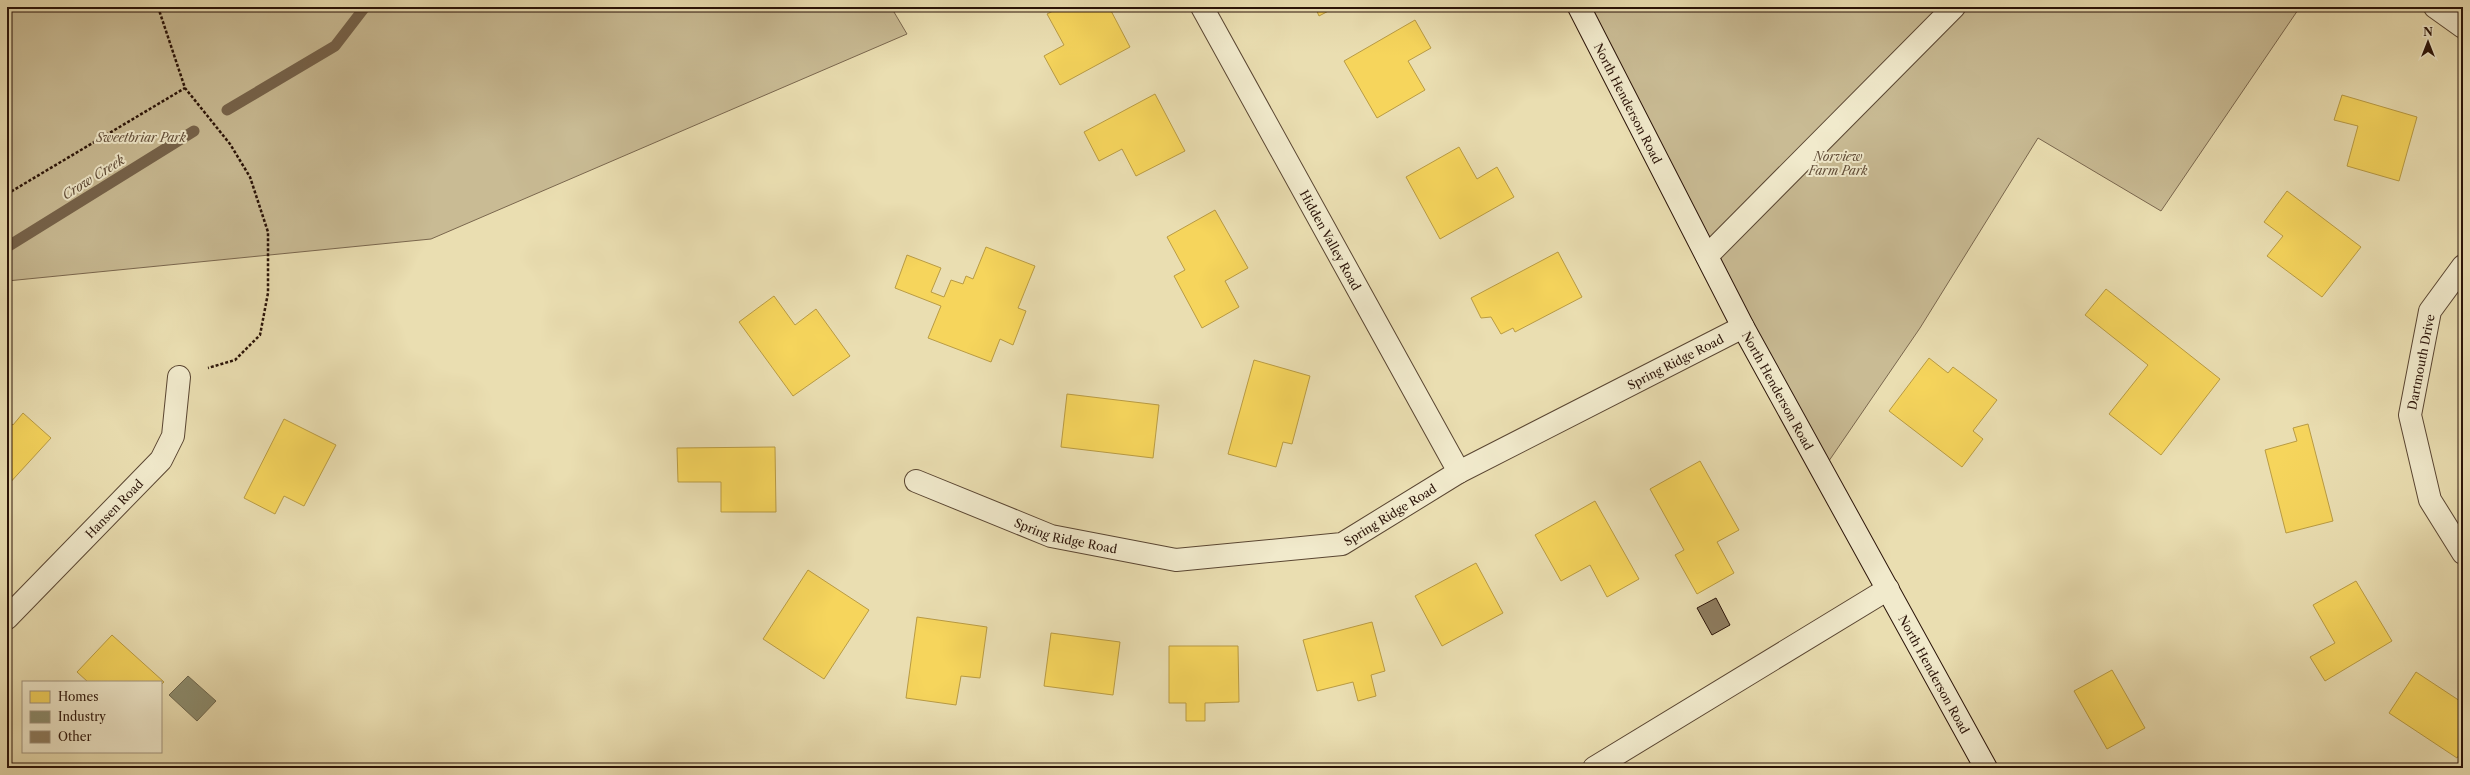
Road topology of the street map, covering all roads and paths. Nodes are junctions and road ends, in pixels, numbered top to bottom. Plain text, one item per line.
1 (158, 7) edge
2 (1202, 7) edge
3 (1579, 7) edge
4 (1954, 7) edge
5 (2435, 7) edge
6 (2463, 27) edge
7 (184, 88) junction
8 (7, 194) edge
9 (1707, 256) junction
10 (2463, 266) edge
11 (1742, 327) junction
12 (179, 377) joint
13 (1459, 472) junction
14 (916, 481) dead end
15 (2463, 553) edge
16 (1888, 589) junction
17 (7, 618) edge
18 (1594, 768) edge
19 (1986, 768) edge

1 - 7 path
2 - 13 street, Hidden Valley Road
3 - 9 street, North Henderson Road
4 - 9 street
5 - 6 street
7 - 8 path
7 - 12 path
9 - 11 street, North Henderson Road
10 - 15 street, Dartmouth Drive
11 - 13 street, Spring Ridge Road
11 - 16 street, North Henderson Road
12 - 17 street, Hansen Road
13 - 14 street, Spring Ridge Road
16 - 18 street
16 - 19 street, North Henderson Road

